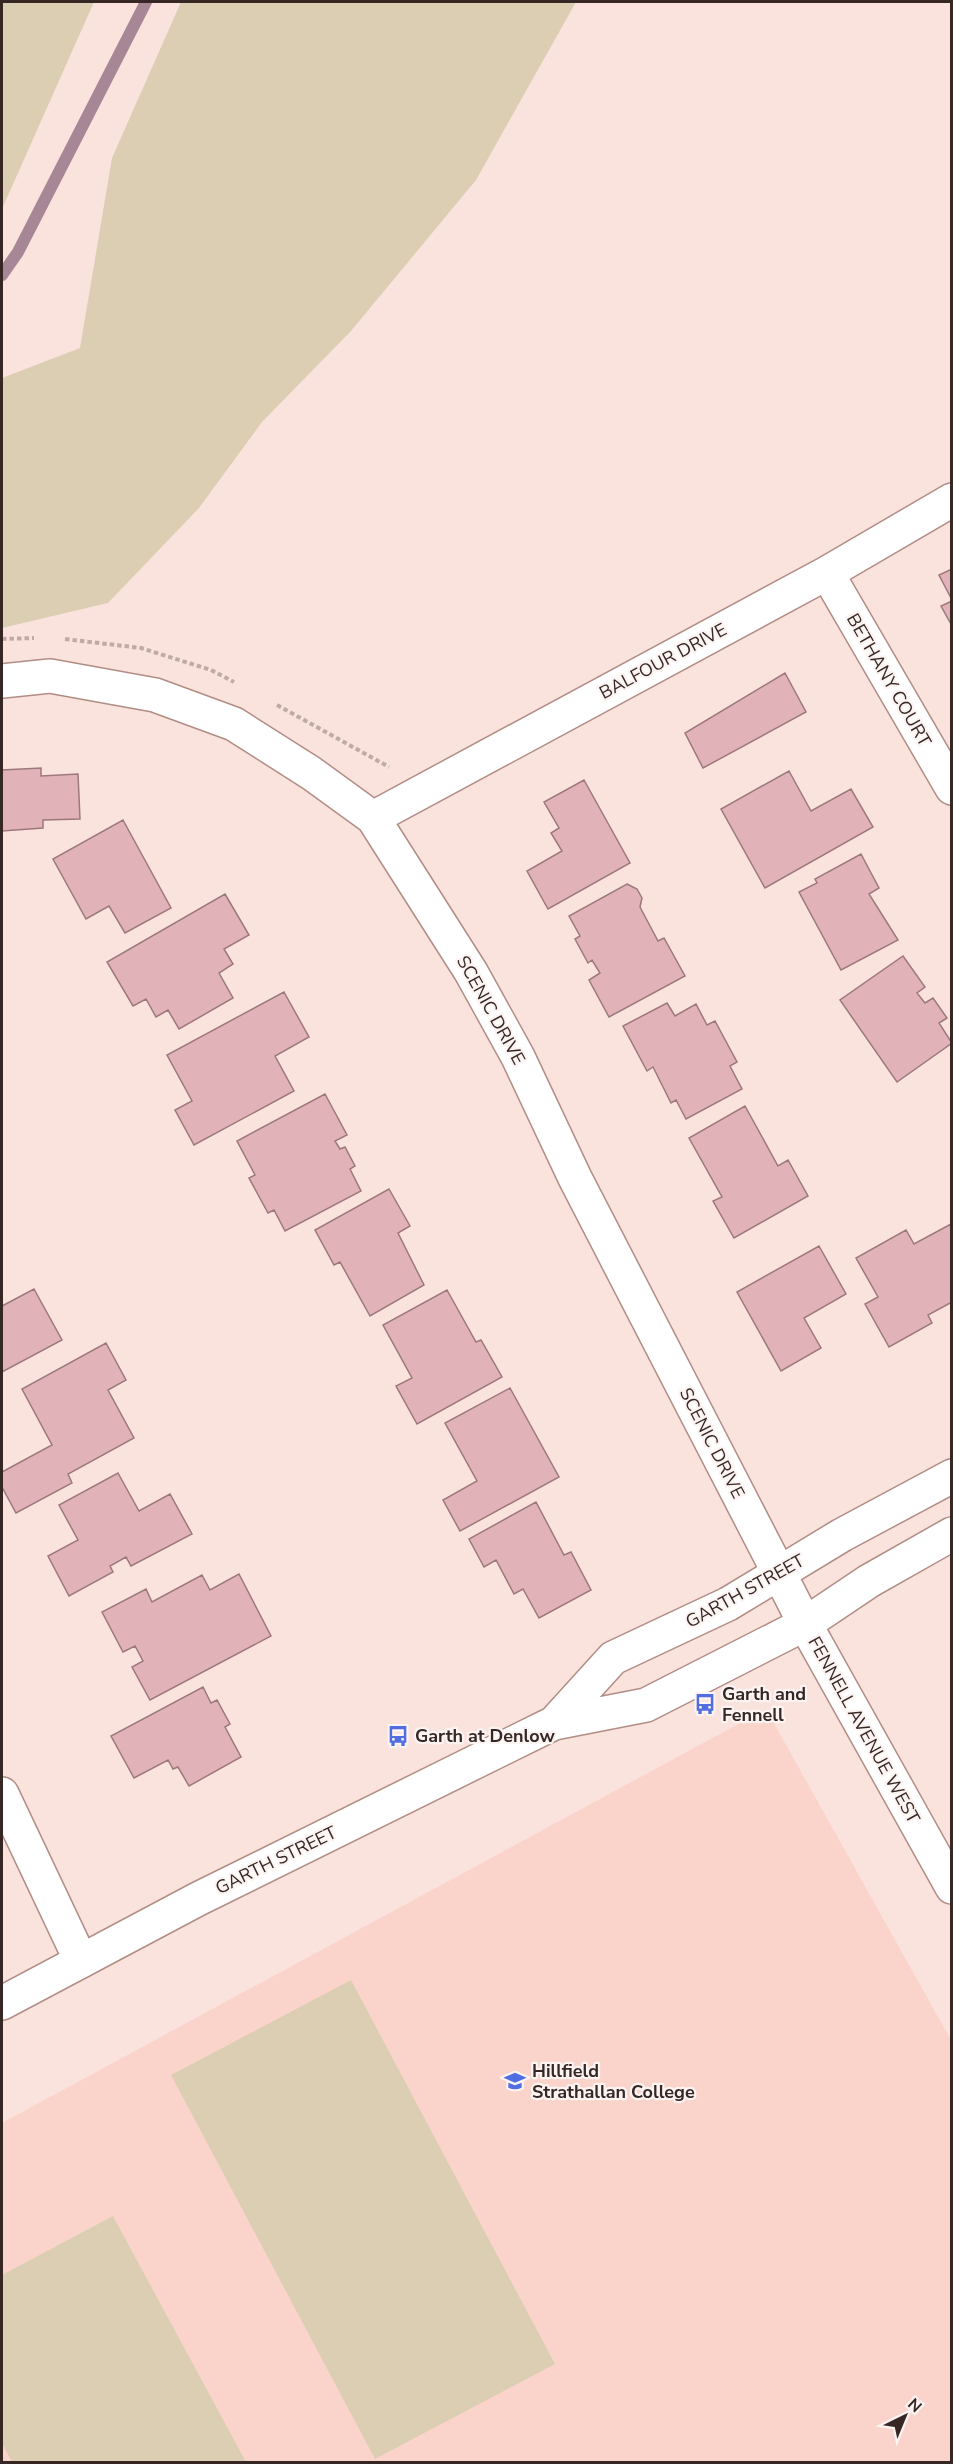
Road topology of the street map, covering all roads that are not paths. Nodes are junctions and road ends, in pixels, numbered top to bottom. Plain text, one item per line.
1 (951, 500) edge
2 (827, 573) junction
3 (2, 681) edge
4 (951, 788) edge
5 (374, 818) junction
6 (951, 1476) edge
7 (951, 1534) edge
8 (779, 1573) junction
9 (805, 1624) junction
10 (554, 1724) junction
11 (2, 1794) edge
12 (951, 1887) edge
13 (81, 1960) junction
14 (2, 2003) edge

1 - 2 street, BALFOUR DRIVE
2 - 4 street, BETHANY COURT
2 - 5 street, BALFOUR DRIVE
3 - 5 street, SCENIC DRIVE
5 - 8 street, SCENIC DRIVE
6 - 8 street, GARTH STREET
7 - 9 street, GARTH STREET
8 - 9 street, FENNELL AVENUE WEST
8 - 10 street, GARTH STREET
9 - 10 street, GARTH STREET
9 - 12 street, FENNELL AVENUE WEST
10 - 13 street, GARTH STREET
11 - 13 street
13 - 14 street, GARTH STREET

